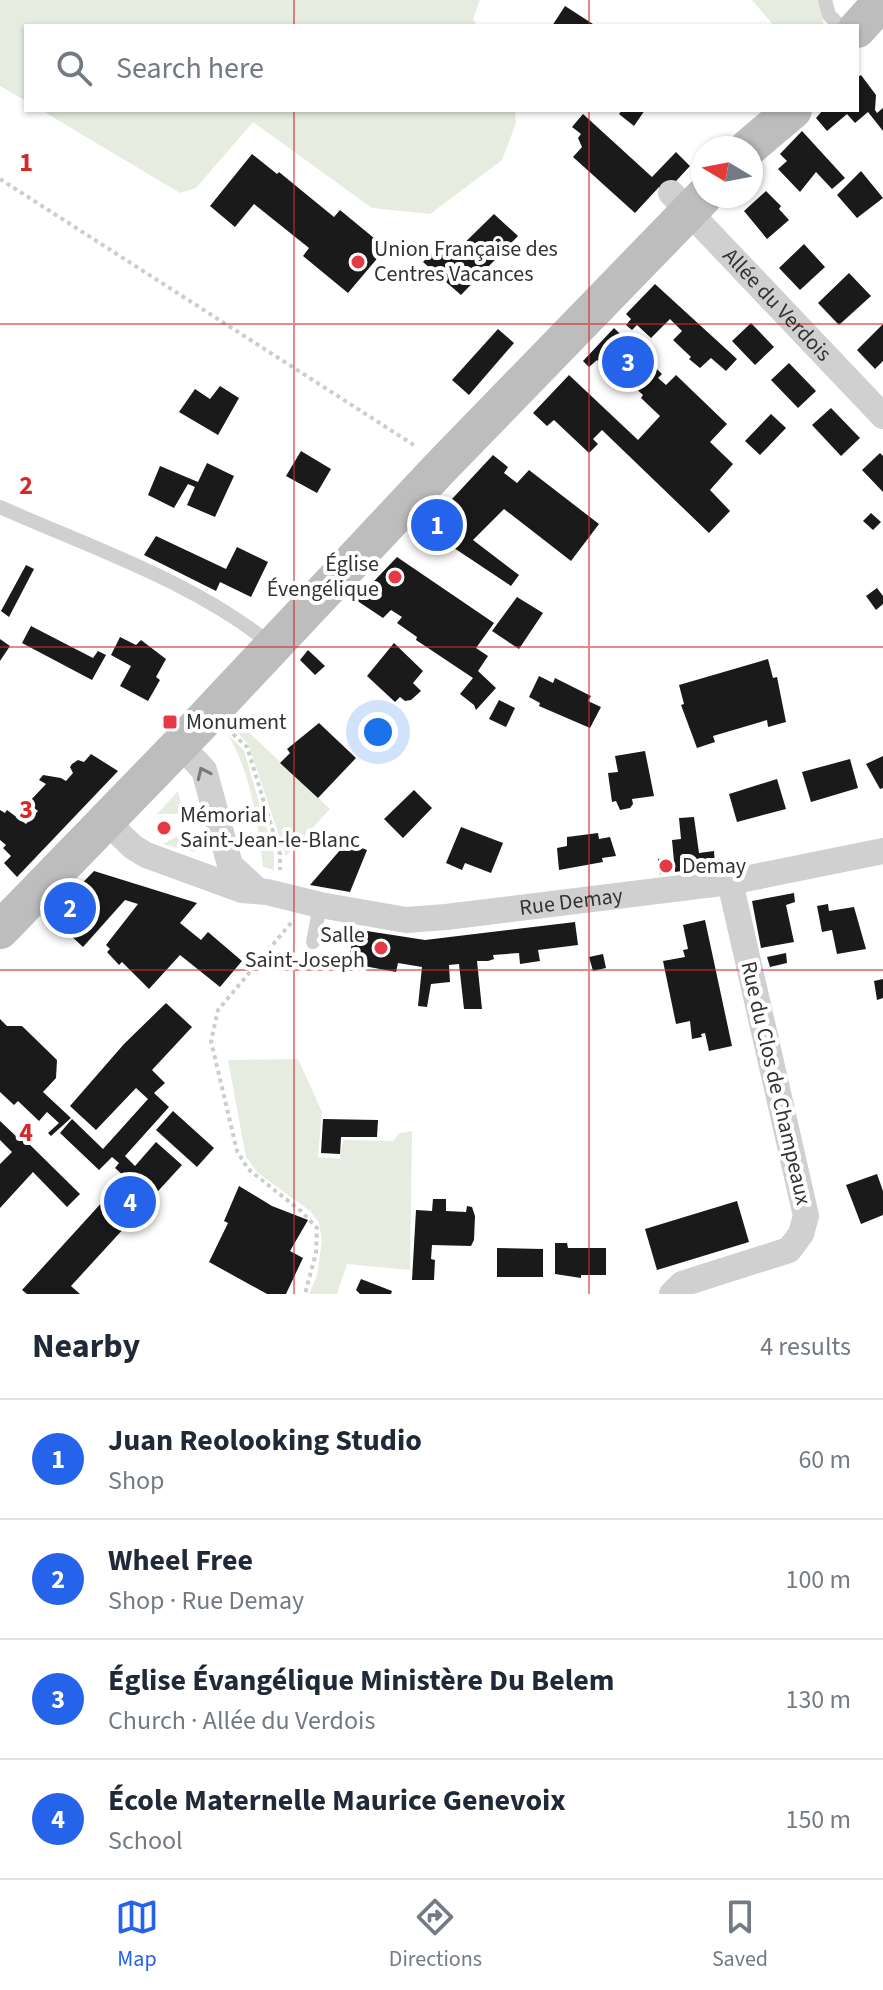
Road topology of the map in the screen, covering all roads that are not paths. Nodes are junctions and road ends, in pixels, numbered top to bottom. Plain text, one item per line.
1 (825, 0) edge
2 (883, 0) edge
3 (883, 20) edge
4 (838, 24) edge
5 (859, 27) edge
6 (883, 34) edge
7 (859, 42) edge
8 (859, 56) edge
9 (781, 112) edge
10 (791, 112) edge
11 (759, 136) edge
12 (762, 136) edge
13 (688, 200) edge
14 (883, 416) edge
15 (0, 507) edge
16 (273, 647) junction
17 (180, 745) junction
18 (106, 821) junction
19 (883, 851) edge
20 (226, 856) junction
21 (189, 872) junction
22 (730, 882) junction
23 (257, 890) junction
24 (320, 905) junction
25 (0, 930) edge
26 (313, 942) dead end
27 (672, 1294) edge

1 - 4 lane
2 - 5 main road
3 - 7 main road
6 - 8 main road
9 - 11 main road
10 - 12 main road
13 - 14 street, Allée du Verdois
13 - 16 main road
15 - 16 lane
16 - 17 main road
17 - 18 main road
20 -> 17 street
18 - 21 street, Rue Demay
18 - 25 main road
19 - 22 street, Rue Demay
20 - 21 street
20 - 23 street
21 - 23 street, Rue Demay
22 - 24 street, Rue Demay
22 - 27 street, Rue du Clos de Champeaux
23 - 24 street, Rue Demay
24 - 26 lane

